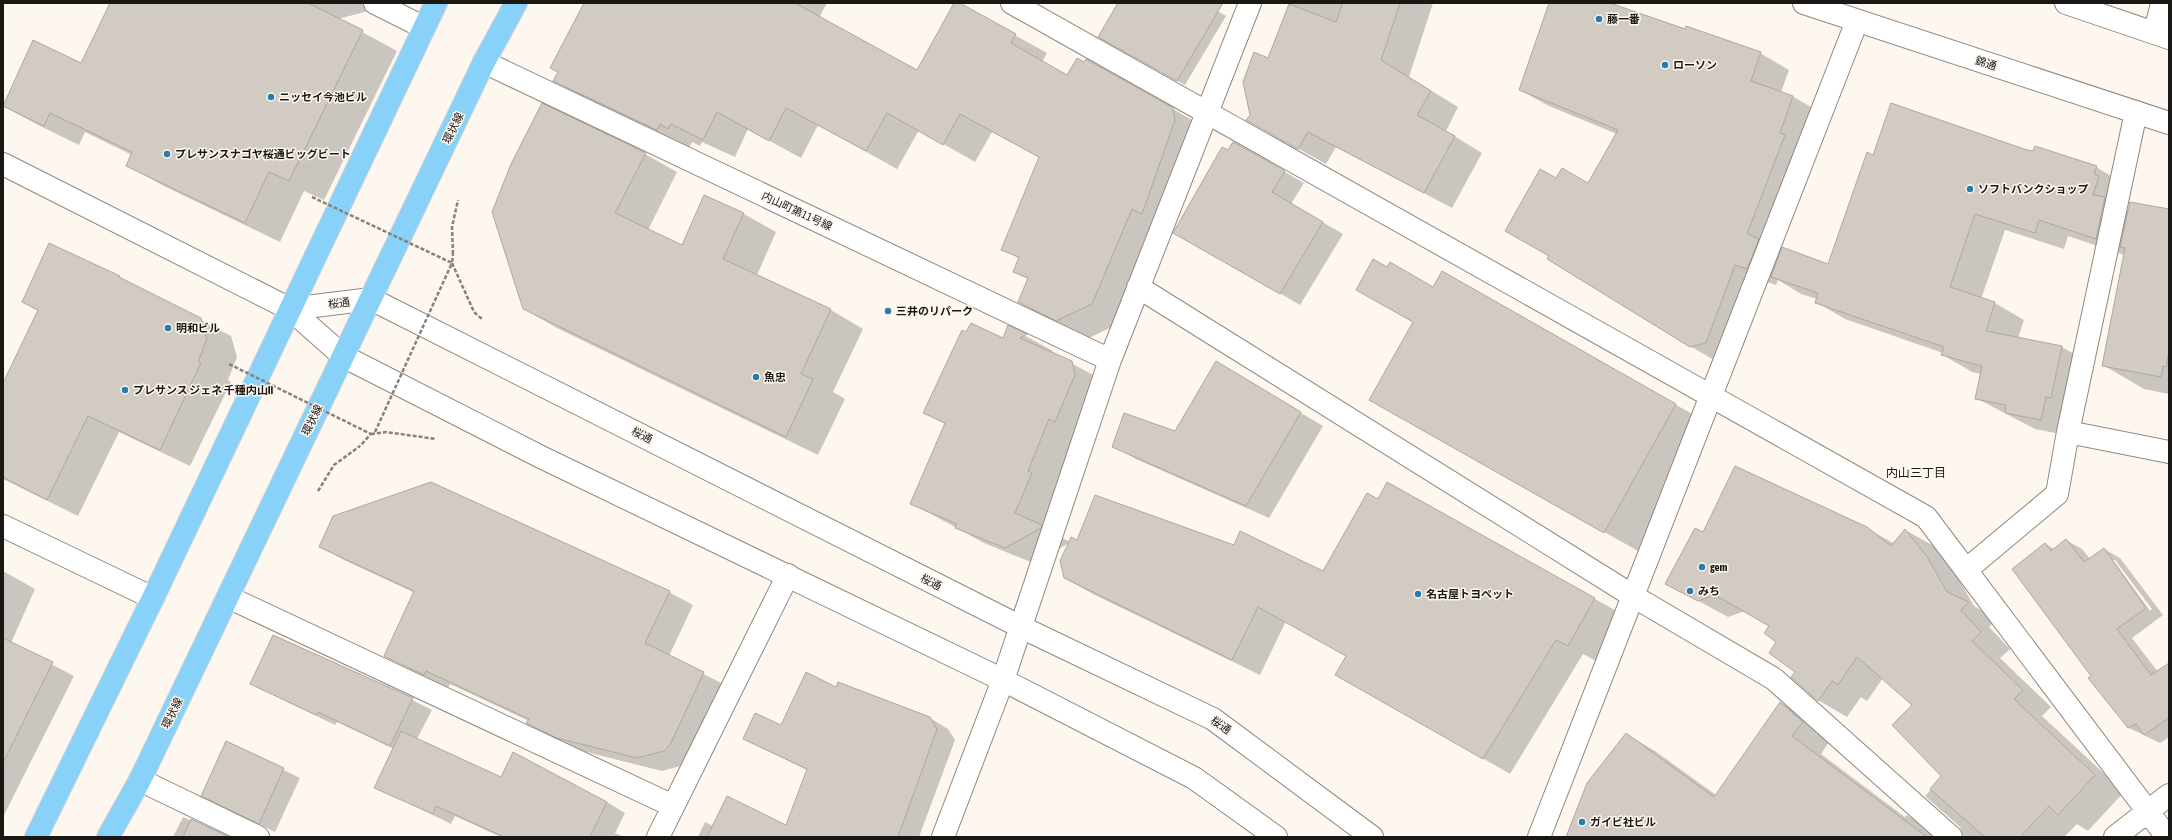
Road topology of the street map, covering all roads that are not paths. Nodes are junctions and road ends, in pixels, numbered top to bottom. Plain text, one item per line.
1 (375, 3) edge
2 (436, 3) edge
3 (516, 3) edge
4 (1012, 3) edge
5 (1250, 3) edge
6 (1804, 3) edge
7 (2066, 3) edge
8 (2162, 3) edge
9 (1857, 21) junction
10 (423, 27) junction
11 (2162, 36) edge
12 (484, 62) junction
13 (1206, 112) junction
14 (2136, 112) junction
15 (2169, 123) edge
16 (3, 164) edge
17 (1138, 287) junction
18 (371, 299) junction
19 (290, 309) junction
20 (343, 356) junction
21 (1110, 360) junction
22 (1711, 396) junction
23 (2068, 432) junction
24 (2169, 452) edge
25 (3, 526) edge
26 (1966, 570) junction
27 (788, 575) junction
28 (1632, 596) junction
29 (228, 597) junction
30 (153, 598) junction
31 (1021, 628) junction
32 (1004, 680) junction
33 (140, 780) junction
34 (2169, 795) edge
35 (673, 806) junction
36 (2149, 811) junction
37 (36, 837) edge
38 (108, 837) edge
39 (258, 837) edge
40 (658, 837) edge
41 (942, 837) edge
42 (1276, 837) edge
43 (1372, 837) edge
44 (1539, 837) edge
45 (1951, 837) edge
46 (2115, 837) edge
47 (2168, 837) edge

1 - 10 street
2 - 10 main road
3 - 12 main road, 環状線
4 - 13 street
5 - 13 street
6 - 9 street, 錦通
7 - 11 street
8 - 11 street
9 - 14 street, 錦通
9 - 22 street
10 - 19 main road
12 - 18 main road, 環状線
12 - 21 street, 内山町第11号線
13 - 17 street
13 - 22 street
14 - 15 street, 錦通
14 - 23 street
16 - 19 street
17 - 21 street
17 - 28 street
18 - 19 street, 桜通
18 - 20 main road, 環状線
18 - 31 street, 桜通
19 - 20 street
19 - 30 main road
20 - 27 street
20 - 29 main road, 環状線
21 - 31 street
22 - 26 street
22 - 28 street
23 - 24 street
23 - 26 street
25 - 30 street
26 - 36 street
27 - 32 street
27 - 35 street
28 - 44 street
28 - 45 street
29 - 33 main road, 環状線
29 - 35 street
30 - 37 main road
31 - 32 street
31 - 43 street, 桜通
32 - 41 street
32 - 42 street
33 - 38 main road, 環状線
33 - 39 street
34 - 36 street
35 - 40 street
36 - 46 street
36 - 47 street

